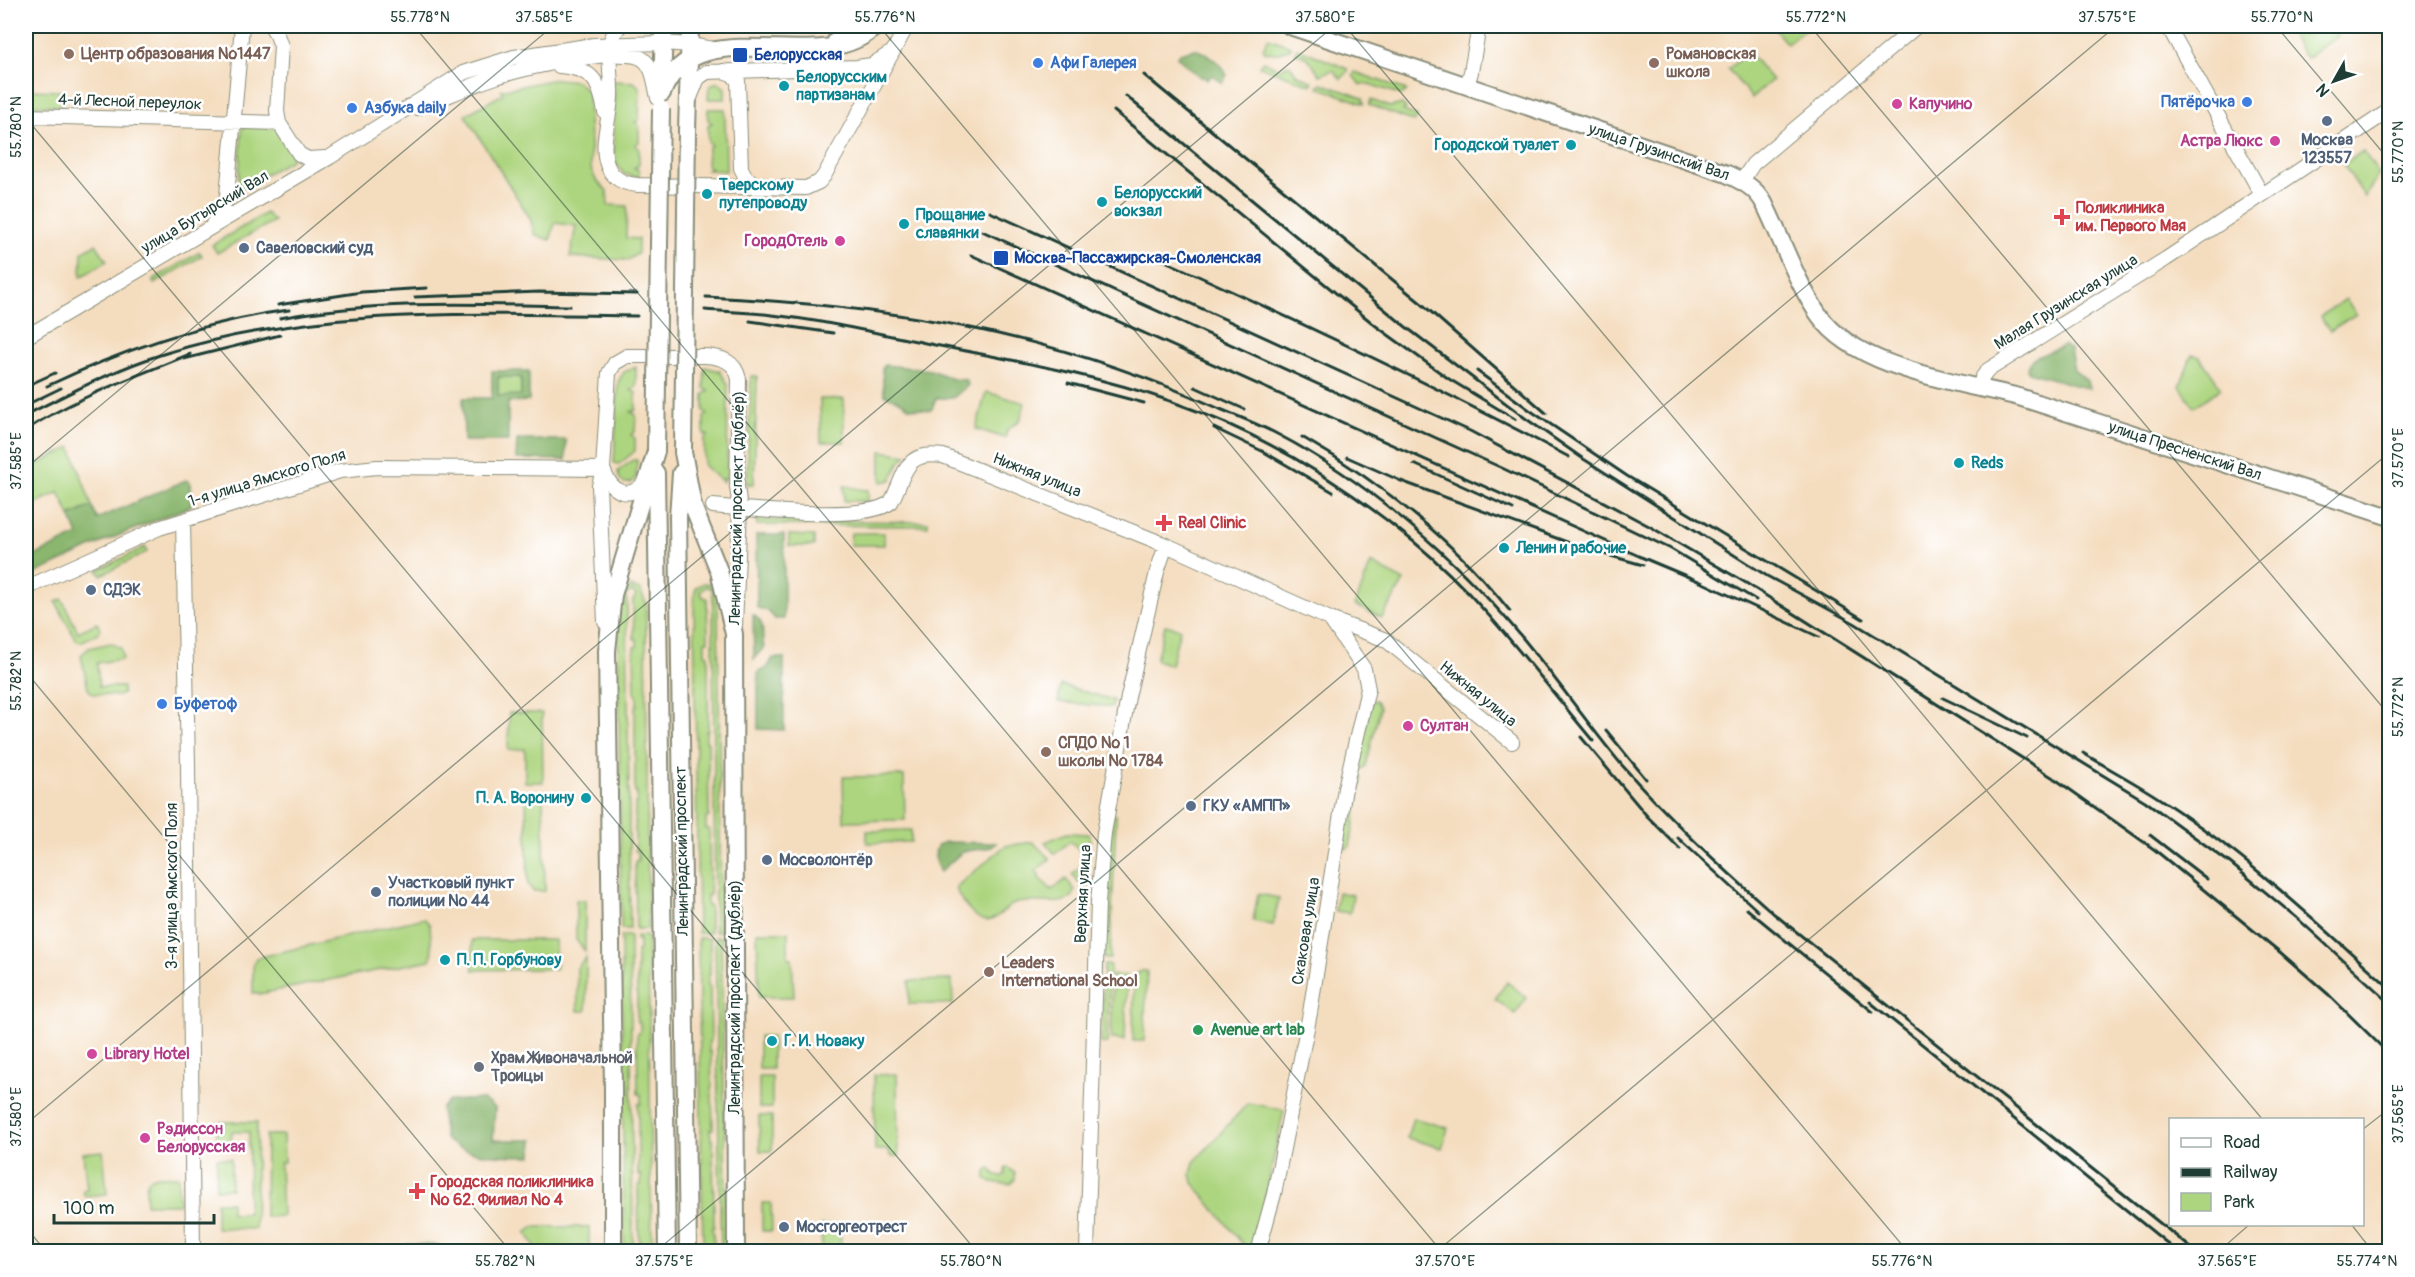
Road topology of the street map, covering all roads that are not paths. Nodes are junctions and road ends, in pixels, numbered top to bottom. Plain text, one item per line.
1 (243, 26) edge
2 (271, 26) edge
3 (620, 26) edge
4 (664, 26) edge
5 (690, 26) edge
6 (857, 26) edge
7 (876, 26) edge
8 (907, 26) edge
9 (1290, 26) edge
10 (1479, 26) edge
11 (1917, 26) edge
12 (2168, 26) edge
13 (1328, 32) edge
14 (663, 43) junction
15 (896, 45) junction
16 (824, 46) junction
17 (610, 50) junction
18 (689, 52) junction
19 (550, 66) junction
20 (721, 70) junction
21 (1467, 86) junction
22 (661, 101) junction
23 (688, 109) junction
24 (2390, 110) edge
25 (400, 114) junction
26 (26, 116) edge
27 (234, 122) junction
28 (279, 123) junction
29 (607, 126) junction
30 (330, 157) junction
31 (1742, 181) junction
32 (757, 185) junction
33 (2262, 195) junction
34 (211, 226) junction
35 (26, 337) edge
36 (1980, 389) junction
37 (683, 452) junction
38 (654, 459) junction
39 (603, 469) junction
40 (688, 476) junction
41 (737, 487) junction
42 (713, 506) junction
43 (740, 508) junction
44 (2390, 517) edge
45 (183, 521) junction
46 (1166, 545) junction
47 (26, 588) edge
48 (1332, 621) junction
49 (734, 634) junction
50 (607, 651) junction
51 (1512, 742) dead end
52 (193, 1251) edge
53 (612, 1251) edge
54 (667, 1251) edge
55 (688, 1251) edge
56 (736, 1251) edge
57 (1087, 1251) edge
58 (1258, 1251) edge

1 - 27 street
2 - 28 street
3 - 17 street
4 - 14 main road
5 - 18 main road
6 - 16 main road
7 - 16 main road
8 - 15 street
9 - 13 main road, улица Грузинский Вал
10 - 21 street
11 - 31 street
12 - 33 street
13 - 21 main road, улица Грузинский Вал
14 - 17 street, улица Бутырский Вал
14 - 18 street, улица Бутырский Вал
14 - 22 main road
15 - 20 street
15 - 32 street
16 - 18 main road
17 - 19 street, улица Бутырский Вал
17 - 22 street, улица Бутырский Вал
17 - 25 street, улица Бутырский Вал
17 - 29 street
18 - 22 main road
18 - 23 main road
19 - 25 street, улица Бутырский Вал
19 - 29 street
20 - 23 street
20 - 32 street
21 - 31 main road, улица Грузинский Вал
22 - 38 main road, bridge
23 - 37 main road, bridge
24 - 33 street, Малая Грузинская улица
25 - 30 street, улица Бутырский Вал
26 - 27 street, 4-й Лесной переулок
27 - 28 street, 4-й Лесной переулок
27 - 34 street
28 - 30 street
29 - 32 street
30 - 34 street, улица Бутырский Вал
31 - 36 main road, улица Грузинский Вал
33 - 36 street, Малая Грузинская улица
34 - 35 street, улица Бутырский Вал
36 - 44 main road, улица Пресненский Вал
37 - 40 main road, Ленинградский проспект (дублёр)
37 - 55 main road, Ленинградский проспект
38 - 39 street
38 - 50 main road, Ленинградский проспект (дублёр)
38 - 54 main road, Ленинградский проспект
39 - 41 street, Ленинградский проспект (дублёр)
39 - 45 street, 1-я улица Ямского Поля
39 - 50 street, Ленинградский проспект (дублёр)
40 - 42 street
40 - 49 main road, Ленинградский проспект (дублёр)
41 - 42 street
41 - 43 street, Ленинградский проспект (дублёр)
42 - 43 street
43 - 46 street, Нижняя улица
43 - 49 street, Ленинградский проспект (дублёр)
45 - 47 street, 1-я улица Ямского Поля
45 - 52 street, 3-я улица Ямского Поля
46 - 48 street, Нижняя улица
46 - 57 street, Верхняя улица
48 - 51 street, Нижняя улица
48 - 58 street, Скаковая улица
49 - 56 main road, Ленинградский проспект (дублёр)
50 - 53 main road, Ленинградский проспект (дублёр)

